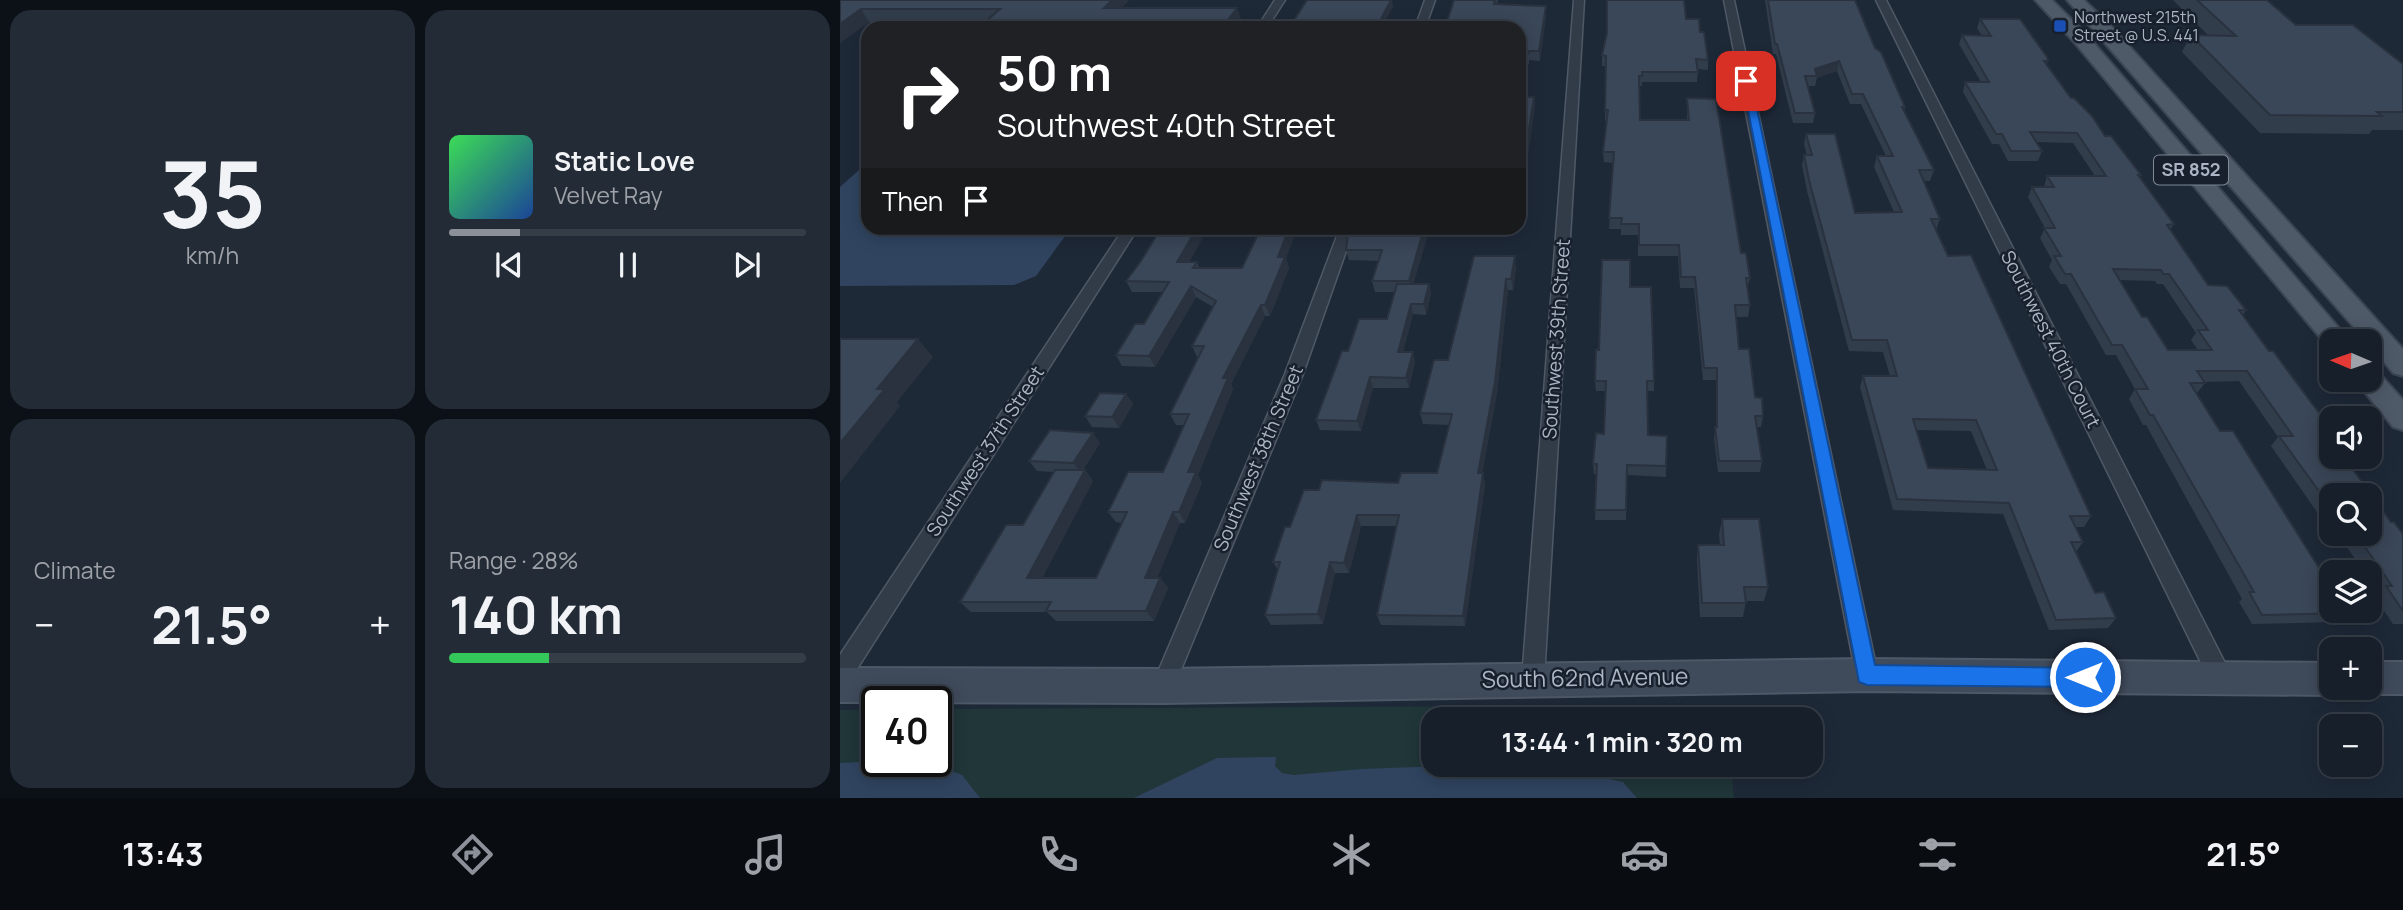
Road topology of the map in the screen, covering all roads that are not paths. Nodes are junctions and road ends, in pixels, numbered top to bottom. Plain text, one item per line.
1 (1280, 0) edge
2 (1430, 0) edge
3 (1579, 0) edge
4 (1729, 0) edge
5 (1881, 0) edge
6 (2043, 0) edge
7 (2075, 0) edge
8 (1266, 21) edge
9 (1422, 21) edge
10 (2158, 131) junction
11 (2195, 131) junction
12 (1125, 235) edge
13 (1344, 235) edge
14 (2327, 329) edge
15 (2403, 366) edge
16 (2379, 392) edge
17 (2403, 419) edge
18 (840, 675) edge
19 (1867, 675) junction
20 (2382, 678) edge
21 (2403, 678) edge
22 (1533, 679) junction
23 (2221, 679) junction
24 (2319, 679) edge
25 (840, 685) edge
26 (1163, 685) junction

1 - 8 street
2 - 9 street
3 - 22 street, Southwest 39th Street
4 - 19 street
5 - 23 street, Southwest 40th Court
6 - 10 main road, SR 852
7 - 11 main road, SR 852
10 - 11 main road
10 - 14 main road, SR 852
11 - 15 main road, SR 852
12 - 18 street, Southwest 37th Street
13 - 26 street, Southwest 38th Street
16 - 17 main road
19 - 22 street, South 62nd Avenue
19 - 23 street, South 62nd Avenue
20 - 21 street
22 - 26 street, South 62nd Avenue
23 - 24 street, South 62nd Avenue
25 - 26 street, South 62nd Avenue

